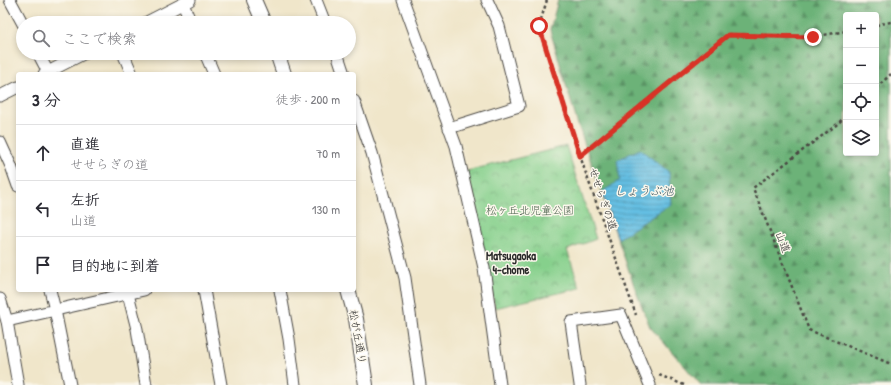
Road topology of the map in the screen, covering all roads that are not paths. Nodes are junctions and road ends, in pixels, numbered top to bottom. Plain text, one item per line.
1 (10, 0) edge
2 (254, 0) edge
3 (316, 0) edge
4 (403, 0) edge
5 (487, 0) edge
6 (186, 2) edge
7 (19, 16) edge
8 (159, 16) edge
9 (189, 16) edge
10 (261, 16) edge
11 (322, 16) edge
12 (41, 60) edge
13 (72, 60) edge
14 (126, 60) edge
15 (208, 60) edge
16 (279, 60) edge
17 (339, 60) edge
18 (47, 72) edge
19 (49, 72) edge
20 (131, 72) edge
21 (213, 72) edge
22 (283, 72) edge
23 (343, 72) edge
24 (16, 88) edge
25 (0, 96) edge
26 (356, 107) edge
27 (449, 128) junction
28 (0, 142) edge
29 (16, 180) edge
30 (50, 292) edge
31 (128, 292) edge
32 (204, 292) edge
33 (280, 292) edge
34 (349, 292) edge
35 (0, 299) edge
36 (55, 310) junction
37 (7, 321) junction
38 (18, 385) edge
39 (70, 385) edge
40 (146, 385) edge
41 (221, 385) edge
42 (296, 385) edge
43 (366, 385) edge
44 (420, 385) edge
45 (500, 385) edge
46 (580, 385) edge
47 (650, 385) edge

1 - 7 street
2 - 10 street
3 - 11 street
4 - 27 street
5 - 27 street
6 - 8 street
6 - 9 street
12 - 18 street
13 - 19 street
14 - 20 street
15 - 21 street
16 - 22 street
17 - 23 street
24 - 25 street
26 - 44 street
27 - 45 street
28 - 29 street
30 - 36 street
31 - 36 street
31 - 40 street
32 - 41 street
33 - 42 street
34 - 43 street, 松が丘通り
35 - 37 street
36 - 37 street
36 - 39 street
37 - 38 street
46 - 47 street

